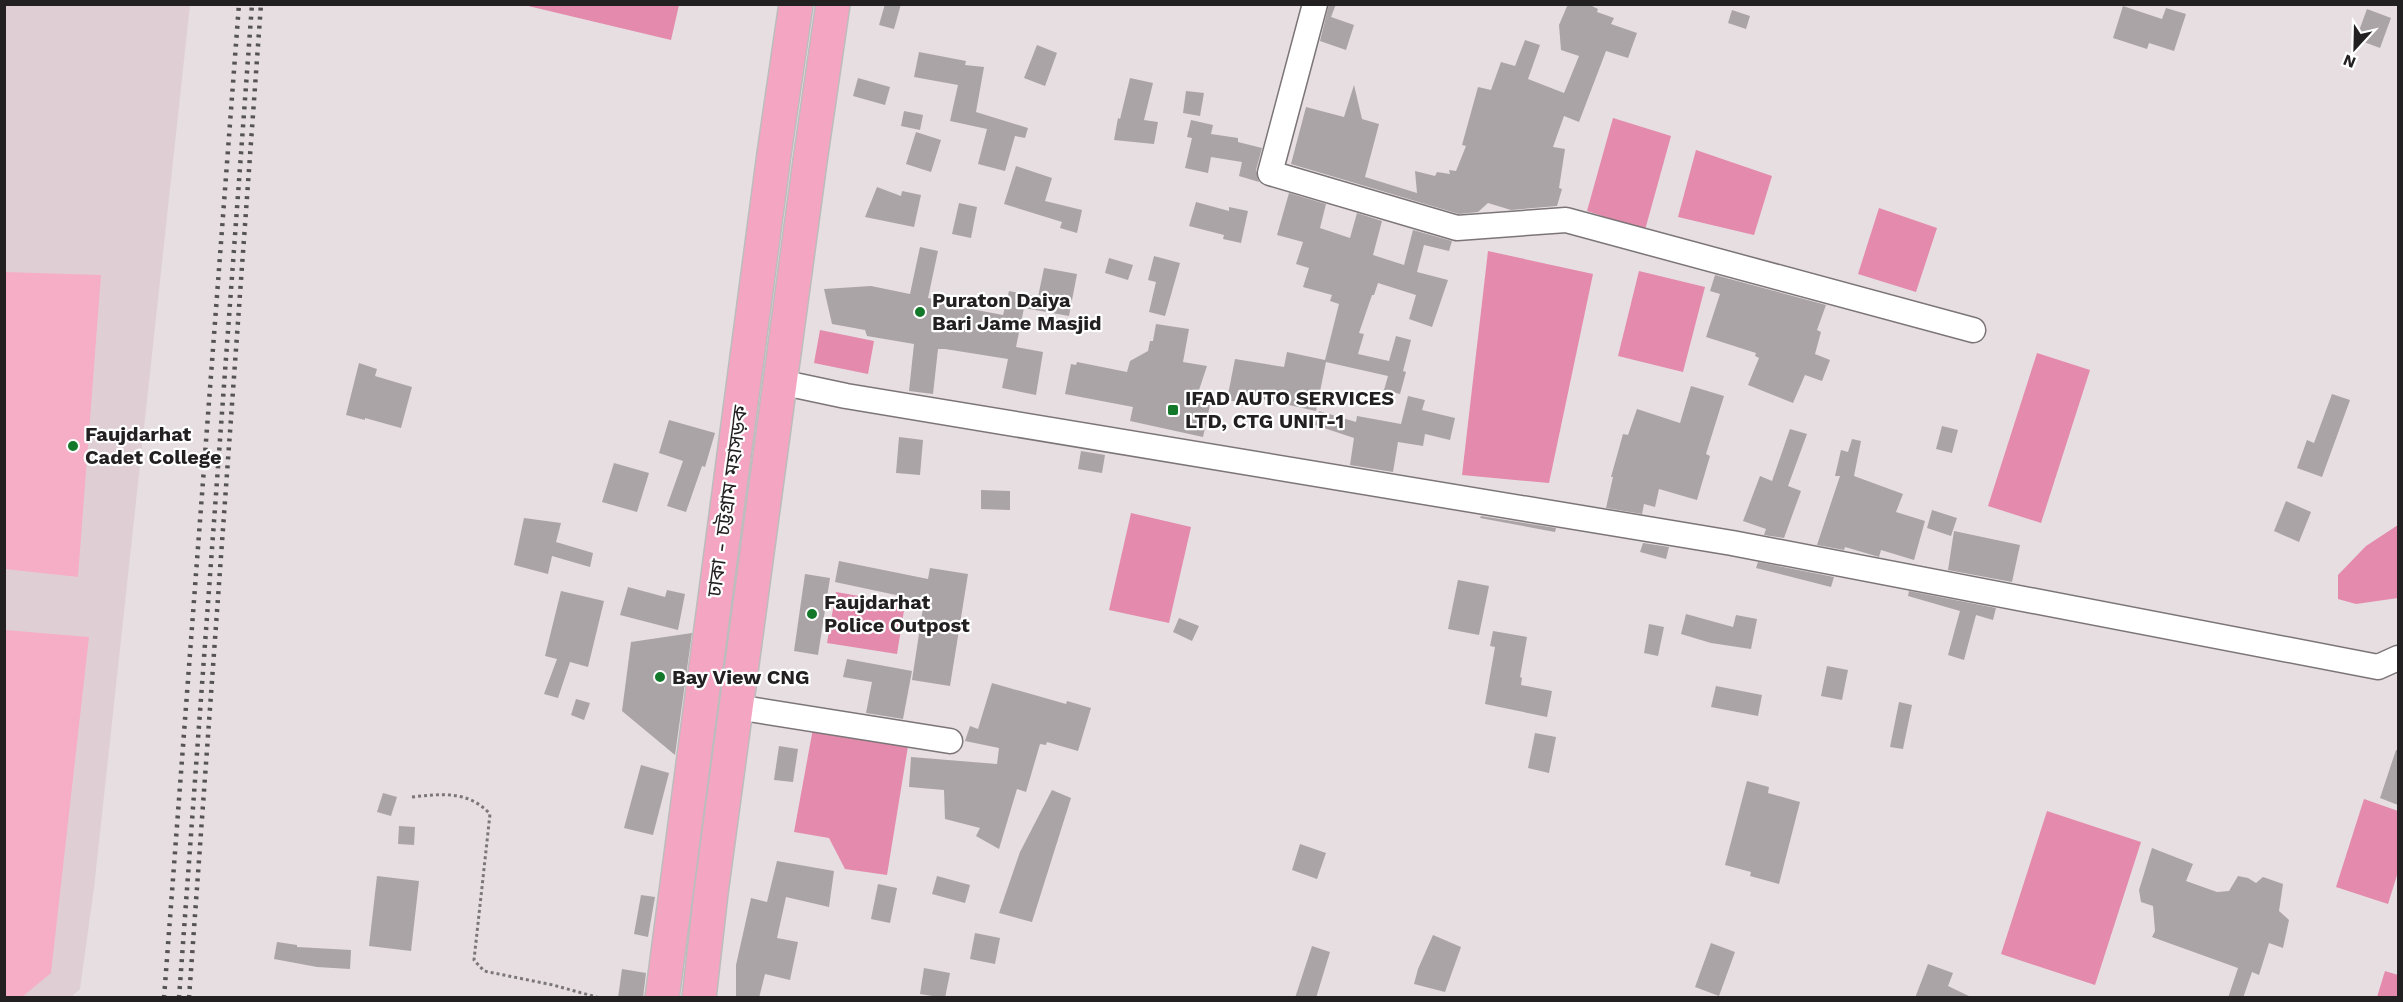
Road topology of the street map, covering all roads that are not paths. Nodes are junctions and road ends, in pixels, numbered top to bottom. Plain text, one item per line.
1 (796, 4) edge
2 (834, 4) edge
3 (1315, 4) edge
4 (1973, 330) dead end
5 (780, 382) junction
6 (2392, 665) edge
7 (736, 706) junction
8 (950, 741) dead end
9 (662, 998) edge
10 (699, 998) edge

1 - 9 highway, ঢাকা - চট্টগ্রাম মহাসড়ক
2 - 5 highway, ঢাকা - চট্টগ্রাম মহাসড়ক
3 - 4 street
5 - 6 street
5 - 7 highway, ঢাকা - চট্টগ্রাম মহাসড়ক
7 - 8 street
7 - 10 highway, ঢাকা - চট্টগ্রাম মহাসড়ক

